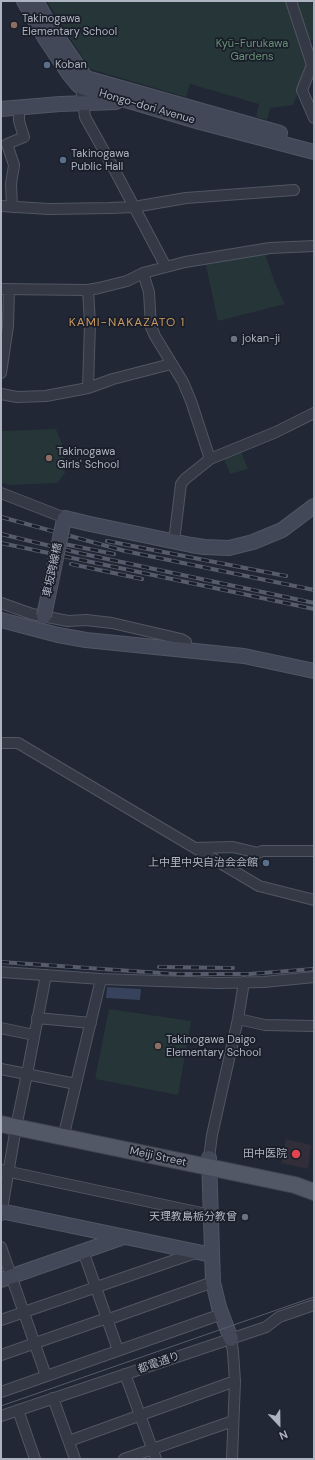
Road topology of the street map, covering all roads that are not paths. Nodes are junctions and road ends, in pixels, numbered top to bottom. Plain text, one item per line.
1 (24, 1) edge
2 (36, 1) edge
3 (291, 1) edge
4 (72, 68) junction
5 (121, 89) junction
6 (101, 93) junction
7 (82, 96) junction
8 (131, 102) junction
9 (19, 107) junction
10 (1, 109) edge
11 (314, 118) edge
12 (314, 143) edge
13 (314, 152) edge
14 (294, 190) dead end
15 (1, 206) edge
16 (12, 207) junction
17 (134, 207) junction
18 (314, 246) edge
19 (166, 267) junction
20 (143, 273) junction
21 (5, 289) edge
22 (88, 290) junction
23 (171, 364) junction
24 (1, 373) edge
25 (88, 388) junction
26 (1, 394) edge
27 (314, 413) edge
28 (210, 459) junction
29 (1, 493) edge
30 (314, 506) edge
31 (64, 521) junction
32 (175, 533) dead end
33 (1, 603) edge
34 (44, 616) junction
35 (1, 620) edge
36 (187, 650) junction
37 (314, 671) edge
38 (1, 742) edge
39 (195, 848) junction
40 (314, 851) edge
41 (314, 900) edge
42 (1, 972) edge
43 (46, 974) junction
44 (314, 977) edge
45 (101, 978) junction
46 (244, 982) junction
47 (37, 1018) junction
48 (238, 1019) junction
49 (91, 1023) junction
50 (314, 1026) edge
51 (1, 1028) edge
52 (34, 1036) junction
53 (1, 1069) edge
54 (28, 1074) junction
55 (76, 1084) junction
56 (1, 1114) edge
57 (11, 1123) edge
58 (65, 1133) junction
59 (210, 1163) junction
60 (4, 1170) edge
61 (314, 1182) edge
62 (314, 1192) edge
63 (1, 1212) edge
64 (211, 1215) junction
65 (125, 1237) junction
66 (1, 1247) edge
67 (83, 1252) junction
68 (198, 1252) junction
69 (212, 1255) junction
70 (6, 1278) edge
71 (213, 1282) junction
72 (96, 1288) junction
73 (314, 1305) edge
74 (24, 1312) junction
75 (222, 1314) junction
76 (107, 1318) junction
77 (1, 1320) edge
78 (231, 1339) junction
79 (35, 1343) junction
80 (118, 1350) junction
81 (1, 1355) edge
82 (125, 1374) junction
83 (46, 1376) junction
84 (235, 1381) junction
85 (1, 1392) edge
86 (53, 1398) junction
87 (18, 1410) junction
88 (140, 1414) junction
89 (1, 1416) edge
90 (234, 1421) junction
91 (69, 1441) junction
92 (152, 1449) junction
93 (36, 1459) edge
94 (75, 1459) edge
95 (124, 1459) edge
96 (156, 1459) edge
97 (232, 1459) edge

1 - 4 street, Hongo-dori Avenue
2 - 4 street, Hongo-dori Avenue
3 - 11 street
4 - 5 street, Hongo-dori Avenue
4 - 7 street, Hongo-dori Avenue
5 - 6 street
5 - 12 street, Hongo-dori Avenue
6 - 7 street
6 - 8 street, Hongo-dori Avenue
7 - 8 street
7 - 9 street
7 - 17 street
8 - 13 street, Hongo-dori Avenue
9 - 10 street
9 - 16 street
14 - 17 street
15 - 16 street
16 - 17 street
17 - 19 street
18 - 19 street
19 - 20 street
20 - 22 street
20 - 23 street
21 - 22 street
21 - 24 street
22 - 25 street
23 - 25 street
23 - 28 street
25 - 26 street
27 - 28 street
28 - 32 street
29 - 31 street
30 - 31 street
31 - 34 street, 車坂跨線橋, bridge
33 - 34 street
34 - 36 street
35 - 36 street
36 - 37 street
38 - 39 street
39 - 40 street
39 - 41 street
42 - 43 street
43 - 45 street
43 - 47 street
44 - 46 street
45 - 46 street
45 - 49 street
46 - 48 street
47 - 49 street
47 - 52 street
48 - 50 street
48 - 59 street
49 - 55 street
51 - 52 street
52 - 54 street
53 - 54 street
54 - 55 street
54 - 57 street
55 - 58 street
56 - 57 main road, Meiji Street
57 - 58 main road, Meiji Street
57 - 60 street
58 - 59 main road, Meiji Street
59 - 61 main road, Meiji Street
59 - 62 main road, Meiji Street
59 - 64 street
60 - 63 street
60 - 64 street
63 - 65 street
64 - 69 street
65 - 67 street
65 - 68 street
66 - 70 street
67 - 70 street
67 - 72 street
68 - 69 street
68 - 72 street
69 - 71 street
70 - 74 street
71 - 75 street
71 - 76 street
72 - 74 street
72 - 76 street
73 - 78 street, 都電通り
74 - 77 street
74 - 79 street
75 - 78 street
75 - 80 street
76 - 79 street
76 - 80 street
78 - 82 street, 都電通り
78 - 84 street
79 - 81 street
79 - 83 street
80 - 83 street
82 - 86 street, 都電通り
82 - 88 street
83 - 85 street
84 - 88 street
84 - 90 street
86 - 87 street, 都電通り
86 - 91 street
87 - 89 street, 都電通り
87 - 93 street
88 - 91 street
88 - 92 street
90 - 92 street
90 - 97 street
91 - 94 street
92 - 95 street
92 - 96 street

